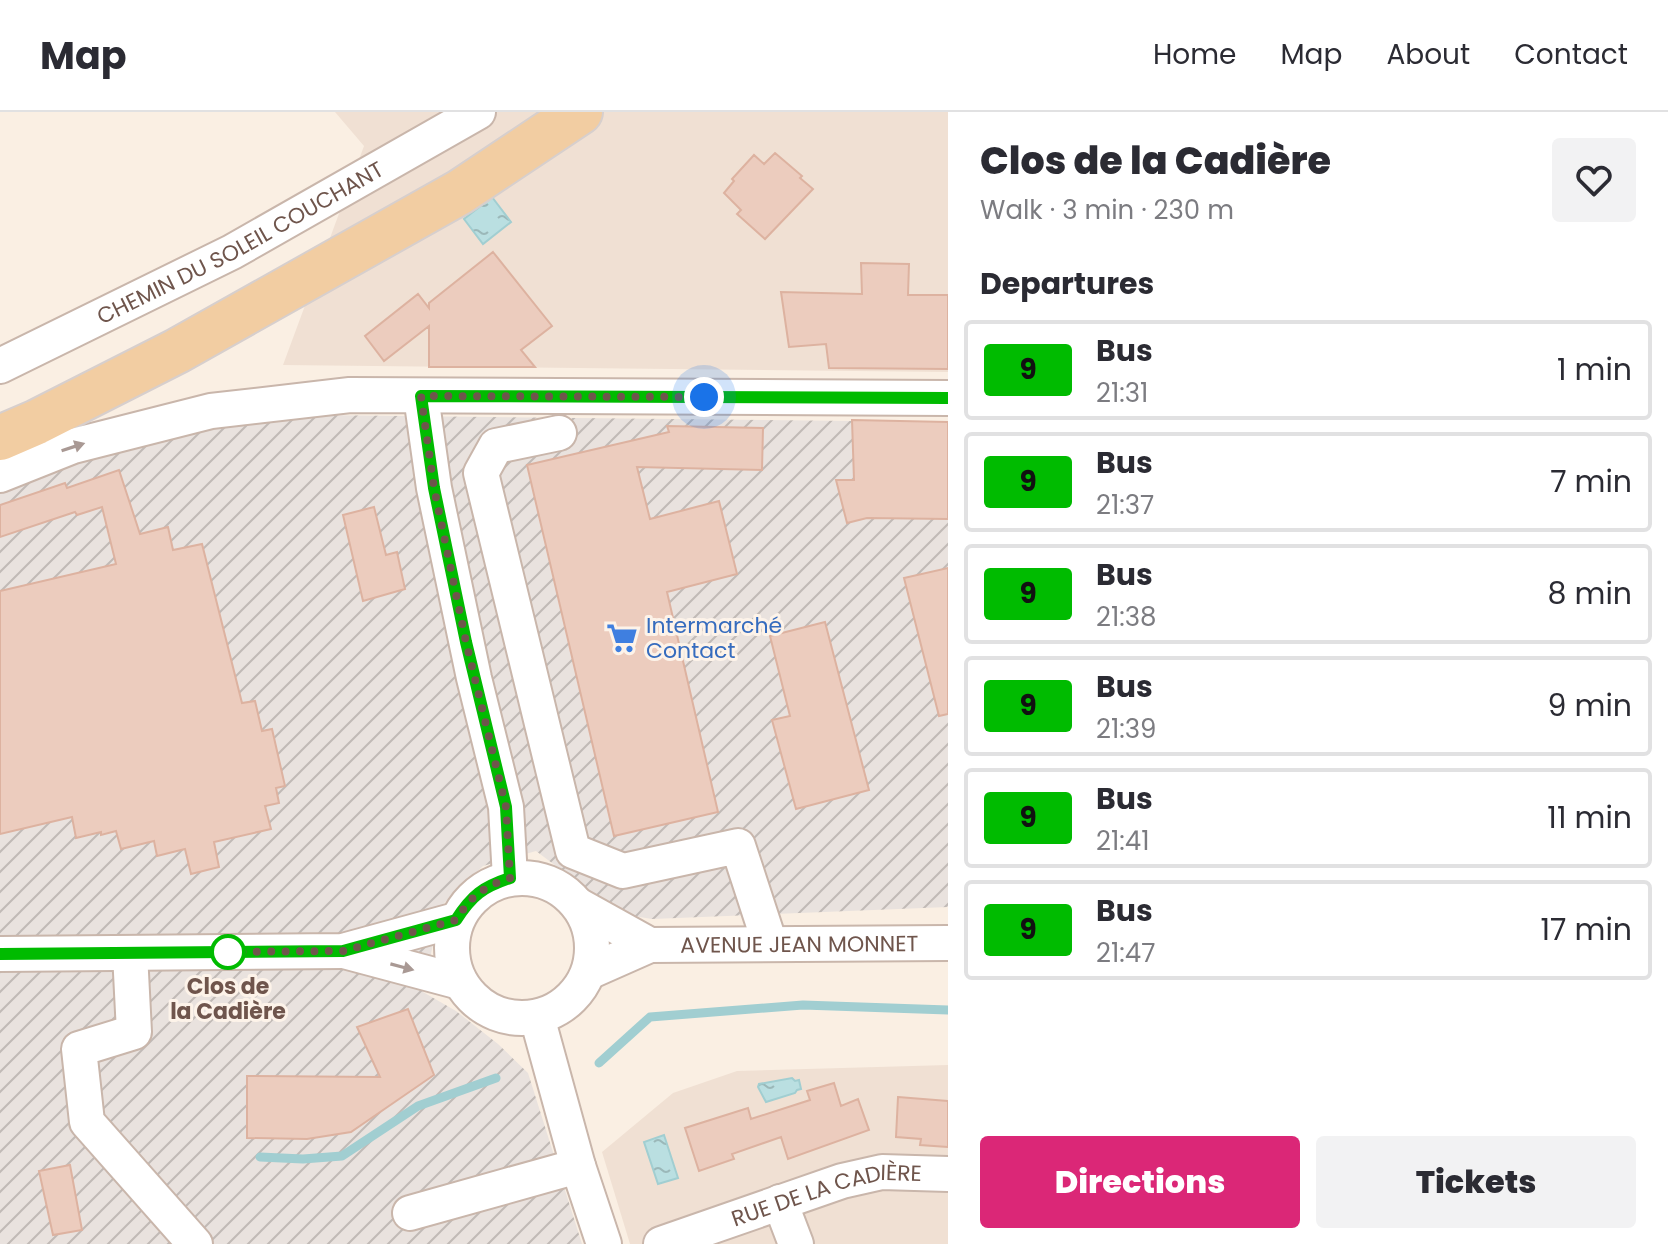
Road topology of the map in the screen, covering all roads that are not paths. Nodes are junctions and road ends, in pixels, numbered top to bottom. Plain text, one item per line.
1 (478, 112) edge
2 (580, 112) edge
3 (0, 366) edge
4 (421, 396) junction
5 (948, 398) edge
6 (559, 433) dead end
7 (0, 438) edge
8 (0, 475) edge
9 (510, 878) junction
10 (578, 905) junction
11 (456, 920) junction
12 (948, 943) edge
13 (770, 944) junction
14 (650, 945) junction
15 (343, 951) junction
16 (130, 953) junction
17 (0, 954) edge
18 (589, 972) junction
19 (460, 982) junction
20 (537, 1017) junction
21 (578, 1166) junction
22 (948, 1174) edge
23 (780, 1202) junction
24 (410, 1213) dead end
25 (195, 1244) edge
26 (604, 1244) edge
27 (661, 1244) edge
28 (796, 1244) edge

1 - 3 street, CHEMIN DU SOLEIL COUCHANT
2 - 7 main road
4 - 5 street
8 -> 4 street
4 - 9 street
6 - 13 street
9 - 10 street
9 - 11 street
10 - 14 street, AVENUE JEAN MONNET
10 - 18 street
11 - 15 street
11 - 19 street
12 - 13 street, AVENUE JEAN MONNET
13 - 14 street, AVENUE JEAN MONNET
14 - 18 street, AVENUE JEAN MONNET
15 - 16 street
15 -> 19 street
16 - 17 street
16 - 25 street
18 - 20 street
19 - 20 street
20 - 21 street
21 - 24 street
21 - 26 street
22 - 23 street, RUE DE LA CADIÈRE
23 - 27 street, RUE DE LA CADIÈRE
23 - 28 street

